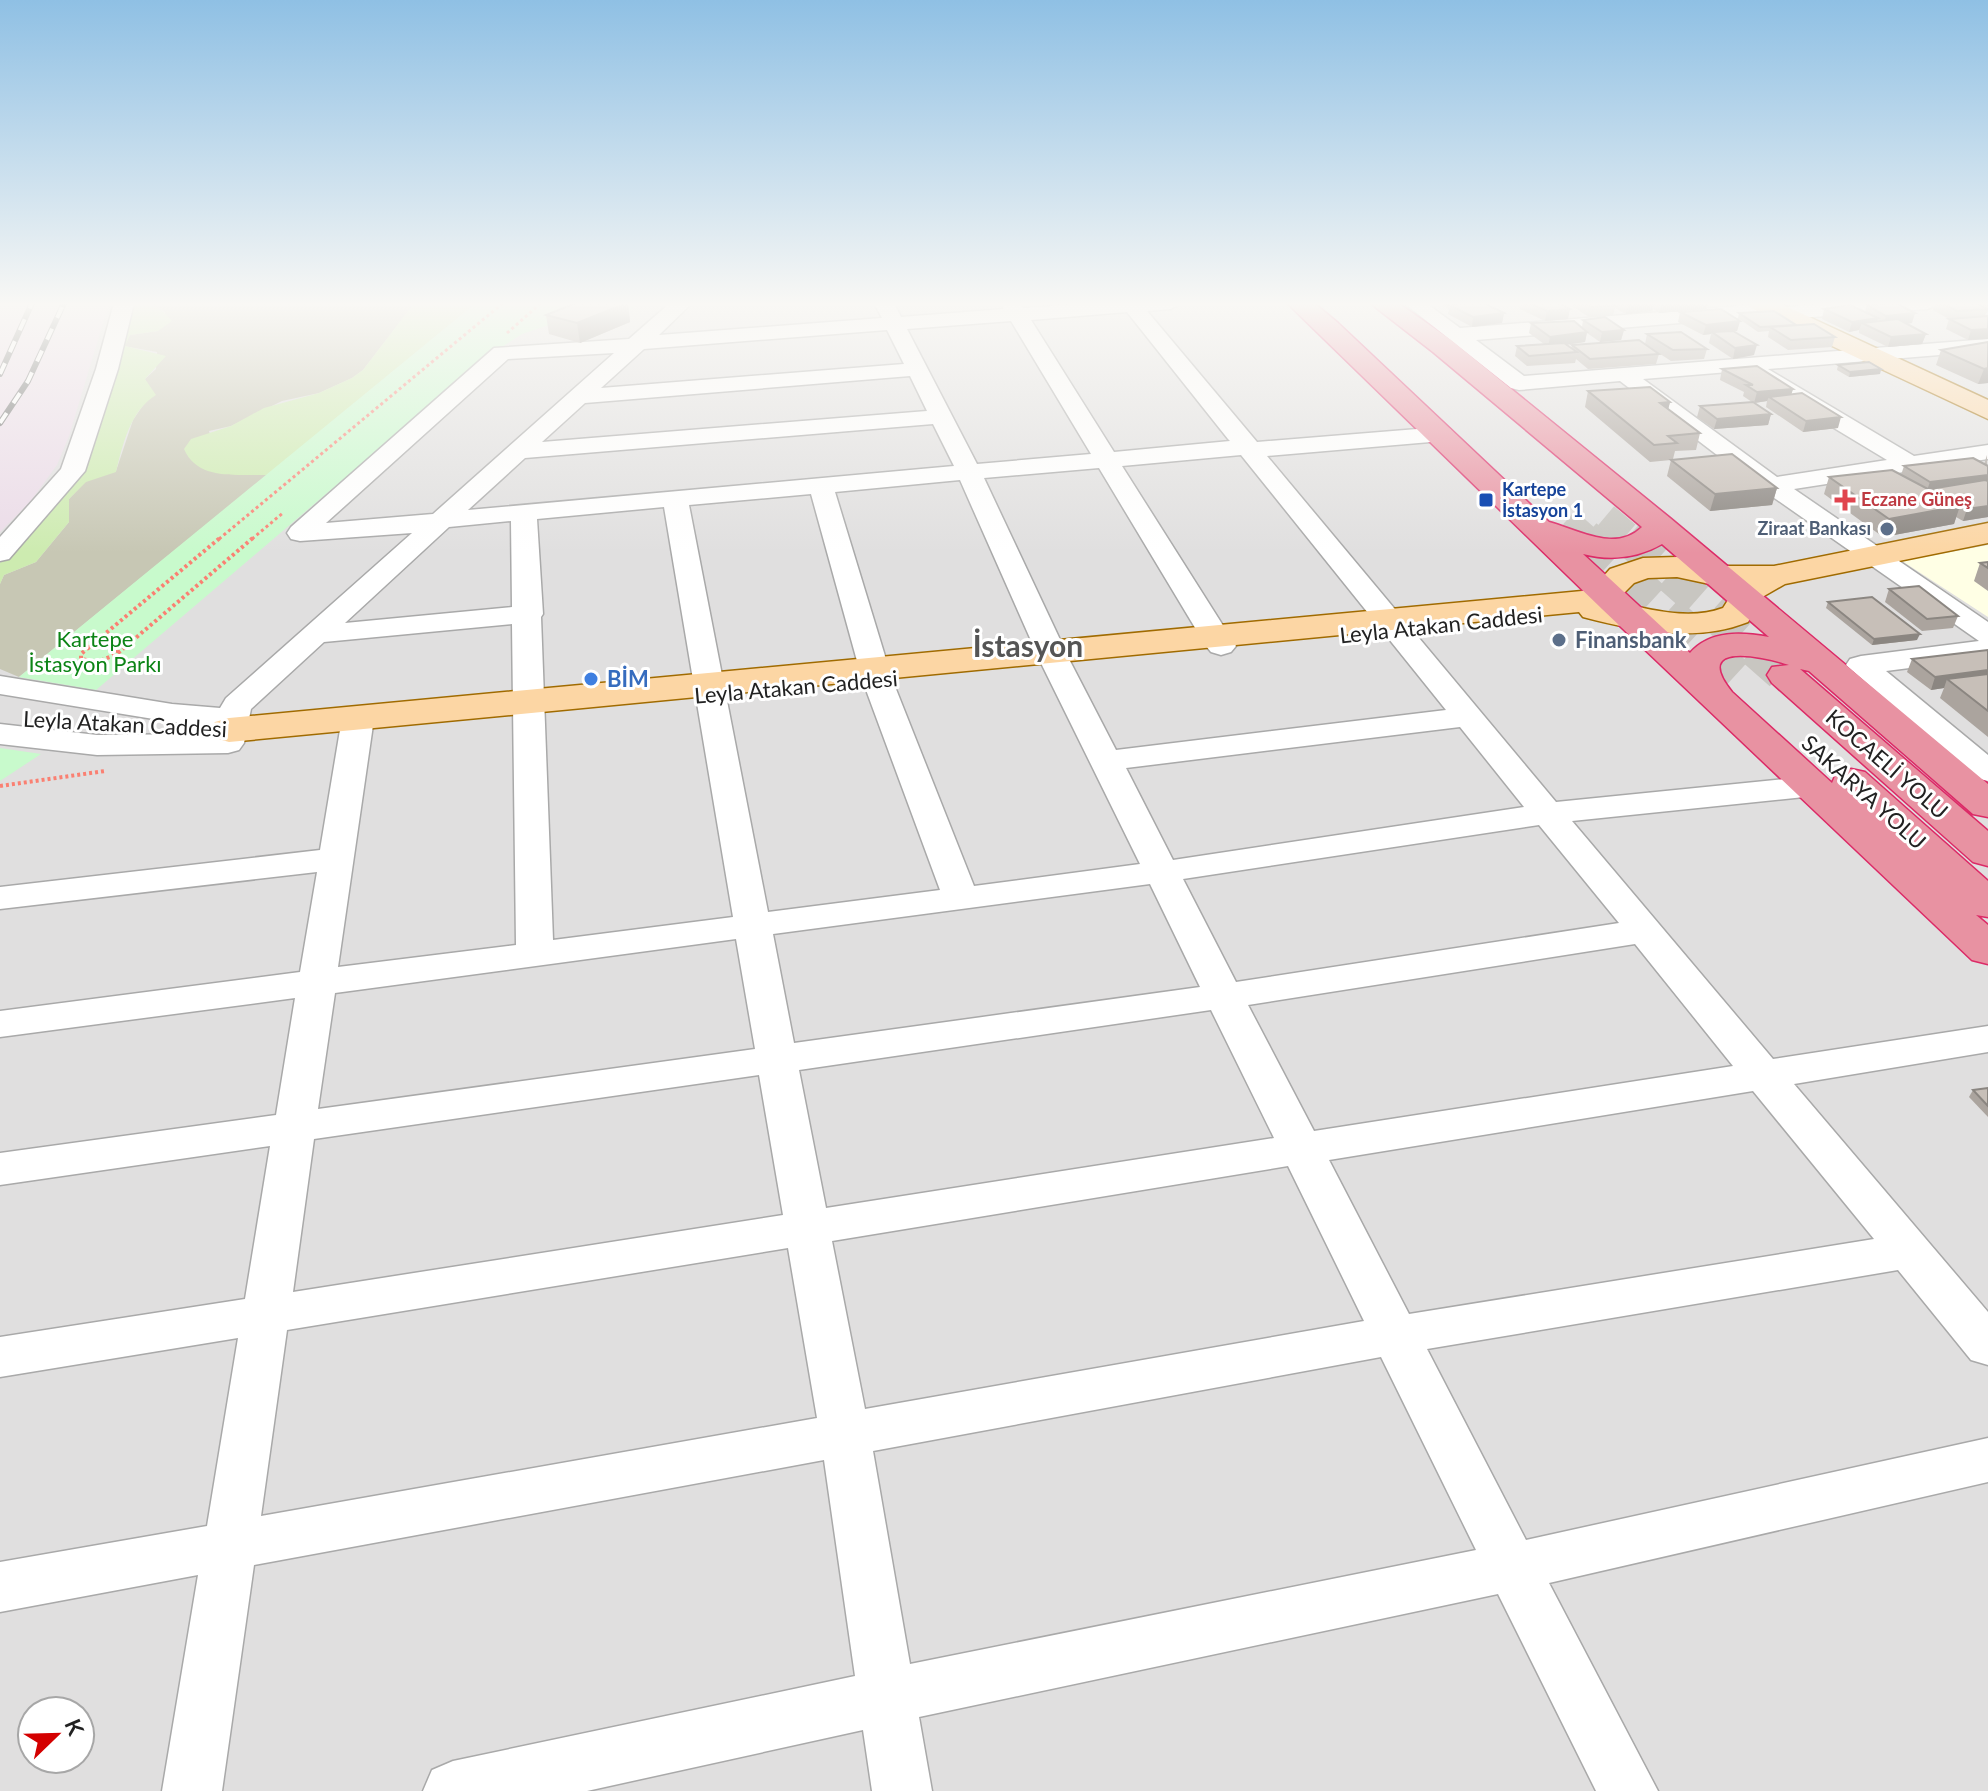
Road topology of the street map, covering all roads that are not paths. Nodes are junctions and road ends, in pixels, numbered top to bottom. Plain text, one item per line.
1 (101, 387) edge
2 (464, 387) edge
3 (592, 387) edge
4 (699, 387) edge
5 (925, 387) edge
6 (1062, 387) edge
7 (1199, 387) edge
8 (1397, 387) edge
9 (1405, 387) edge
10 (1456, 387) edge
11 (1502, 387) edge
12 (1638, 387) edge
13 (1782, 387) edge
14 (1937, 387) edge
15 (582, 396) junction
16 (1988, 411) edge
17 (940, 417) junction
18 (1442, 434) junction
19 (1249, 448) junction
20 (521, 451) junction
21 (1988, 452) edge
22 (1108, 460) junction
23 (1910, 464) junction
24 (969, 472) junction
25 (1772, 485) junction
26 (821, 486) junction
27 (1570, 486) tunnel mouth
28 (675, 499) junction
29 (524, 513) junction
30 (439, 522) junction
31 (1552, 524) junction
32 (1659, 525) junction
33 (1988, 533) edge
34 (0, 553) edge
35 (1872, 556) junction
36 (1574, 562) joint
37 (1732, 586) junction
38 (1596, 605) junction
39 (529, 614) junction
40 (1394, 625) junction
41 (317, 634) junction
42 (1988, 635) edge
43 (1218, 642) junction
44 (1988, 649) edge
45 (1054, 658) junction
46 (1828, 668) junction
47 (876, 674) junction
48 (1785, 675) tunnel mouth
49 (0, 685) edge
50 (708, 690) junction
51 (1729, 690) junction
52 (528, 707) junction
53 (1467, 717) junction
54 (0, 718) edge
55 (358, 724) junction
56 (229, 730) junction
57 (0, 734) edge
58 (1107, 761) junction
59 (1988, 771) edge
60 (1814, 786) junction
61 (1988, 805) edge
62 (1550, 813) junction
63 (1988, 853) edge
64 (335, 859) junction
65 (1162, 872) junction
66 (0, 898) edge
67 (961, 898) junction
68 (1988, 904) edge
69 (754, 925) junction
70 (1644, 931) junction
71 (1988, 950) edge
72 (535, 954) junction
73 (316, 982) junction
74 (1224, 996) junction
75 (0, 1024) edge
76 (1988, 1039) edge
77 (777, 1059) junction
78 (1764, 1075) junction
79 (294, 1128) junction
80 (1302, 1150) junction
81 (0, 1169) edge
82 (806, 1228) junction
83 (1909, 1251) junction
84 (266, 1314) junction
85 (1395, 1335) junction
86 (1988, 1346) edge
87 (0, 1357) edge
88 (845, 1434) junction
89 (1988, 1460) edge
90 (230, 1545) junction
91 (1512, 1567) junction
92 (0, 1587) edge
93 (885, 1697) junction
94 (192, 1791) edge
95 (453, 1791) edge
96 (902, 1791) edge
97 (1628, 1791) edge

1 - 34 street
2 - 30 street
3 - 15 street
4 - 15 street
5 - 17 street
6 - 22 street
7 - 19 street
8 - 18 highway
9 - 31 highway
10 - 27 highway
11 - 32 highway
12 - 25 street
13 - 23 street
14 - 16 main road
15 - 20 street
17 - 20 street
17 - 24 street
18 - 19 street
18 - 31 highway
19 - 22 street
19 - 40 street
20 - 30 street
21 - 23 street
22 - 24 street
22 - 43 street
23 - 25 street
24 - 26 street
24 - 45 street
25 - 35 street
26 - 28 street
26 - 47 street
28 - 29 street
28 - 50 street
29 - 30 street
29 - 39 street
30 - 41 street
31 - 32 highway
31 - 36 highway
32 - 37 highway
33 - 35 main road
35 - 37 main road
35 - 42 street
36 - 38 main road
37 - 38 main road
37 - 38 main road
37 - 46 highway
38 - 40 main road, Leyla Atakan Caddesi
38 - 51 highway
39 - 41 street
39 - 52 street
40 - 43 main road, Leyla Atakan Caddesi
40 - 53 street
41 - 56 street
43 - 45 main road, Leyla Atakan Caddesi
44 - 59 street
45 - 47 main road, Leyla Atakan Caddesi
45 - 58 street
46 - 51 highway
46 - 61 highway
47 - 50 main road, Leyla Atakan Caddesi
47 - 67 street
48 - 63 highway, KOCAELİ YOLU
49 - 56 street
50 - 52 main road, Leyla Atakan Caddesi
50 - 69 street
51 - 60 highway
51 - 68 highway, SAKARYA YOLU
52 - 55 main road, Leyla Atakan Caddesi
52 - 72 street
53 - 58 street
53 - 62 street
54 - 56 street, Leyla Atakan Caddesi
55 - 56 main road, Leyla Atakan Caddesi
55 - 64 street
56 - 57 street, Leyla Atakan Caddesi
58 - 65 street
60 - 62 street
60 - 71 highway
62 - 65 street
62 - 70 street
64 - 66 street
64 - 73 street
65 - 67 street
65 - 74 street
67 - 69 street
69 - 72 street
69 - 77 street
70 - 74 street
70 - 78 street
72 - 73 street
73 - 75 street
73 - 79 street
74 - 77 street
74 - 80 street
76 - 78 street
77 - 79 street
77 - 82 street
78 - 80 street
78 - 83 street
79 - 81 street
79 - 84 street
80 - 82 street
80 - 85 street
82 - 84 street
82 - 88 street
83 - 85 street
83 - 86 street
84 - 87 street
84 - 90 street
85 - 88 street
85 - 91 street
88 - 90 street
88 - 93 street
89 - 91 street
90 - 92 street
90 - 94 street
91 - 93 street
91 - 97 street
93 - 95 street
93 - 96 street

